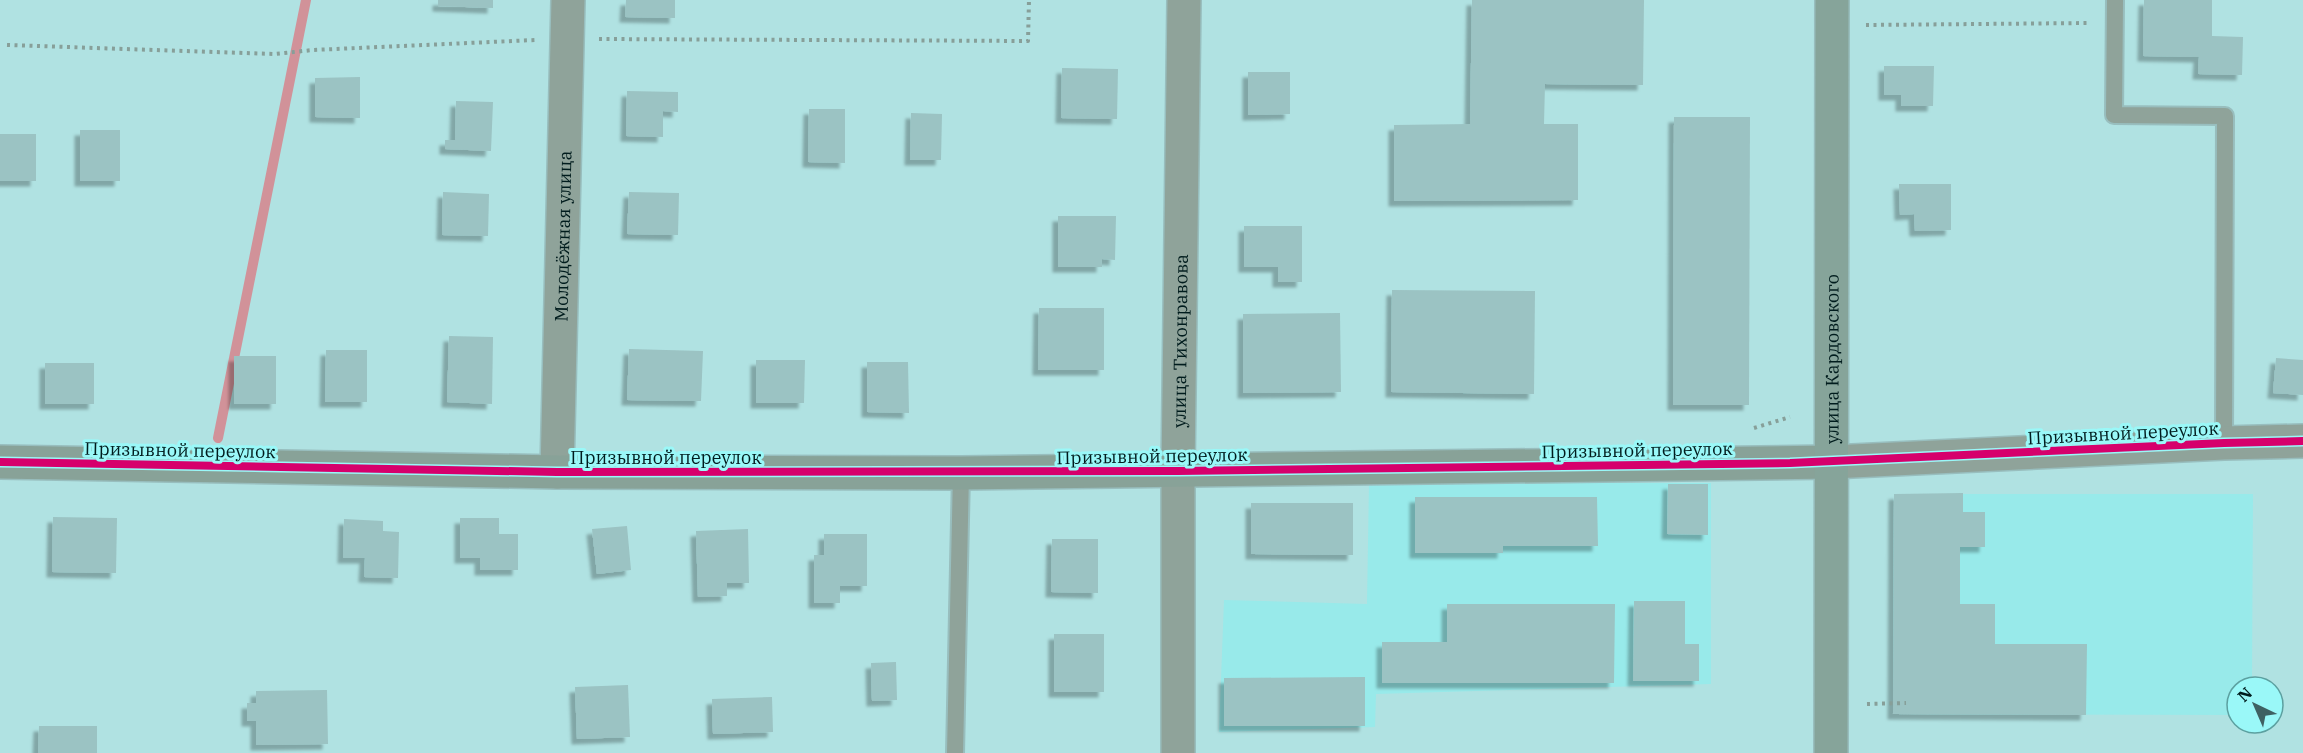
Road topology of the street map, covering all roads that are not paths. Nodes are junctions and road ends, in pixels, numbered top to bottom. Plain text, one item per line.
1 (567, 0) edge
2 (1184, 0) edge
3 (1832, 0) edge
4 (2115, 0) edge
5 (2303, 441) edge
6 (2223, 443) junction
7 (0, 462) edge
8 (1832, 462) junction
9 (1178, 471) junction
10 (557, 472) junction
11 (961, 472) junction
12 (955, 753) edge
13 (1178, 753) edge
14 (1831, 753) edge

1 - 10 street, Молодёжная улица
2 - 9 street, улица Тихонравова
3 - 8 main road, улица Кардовского
4 - 6 lane
5 - 6 street, Призывной переулок
6 - 8 street, Призывной переулок
7 - 10 street, Призывной переулок
8 - 9 street, Призывной переулок
8 - 14 main road, улица Кардовского
9 - 11 street, Призывной переулок
9 - 13 street, улица Тихонравова
10 - 11 street, Призывной переулок
11 - 12 lane

